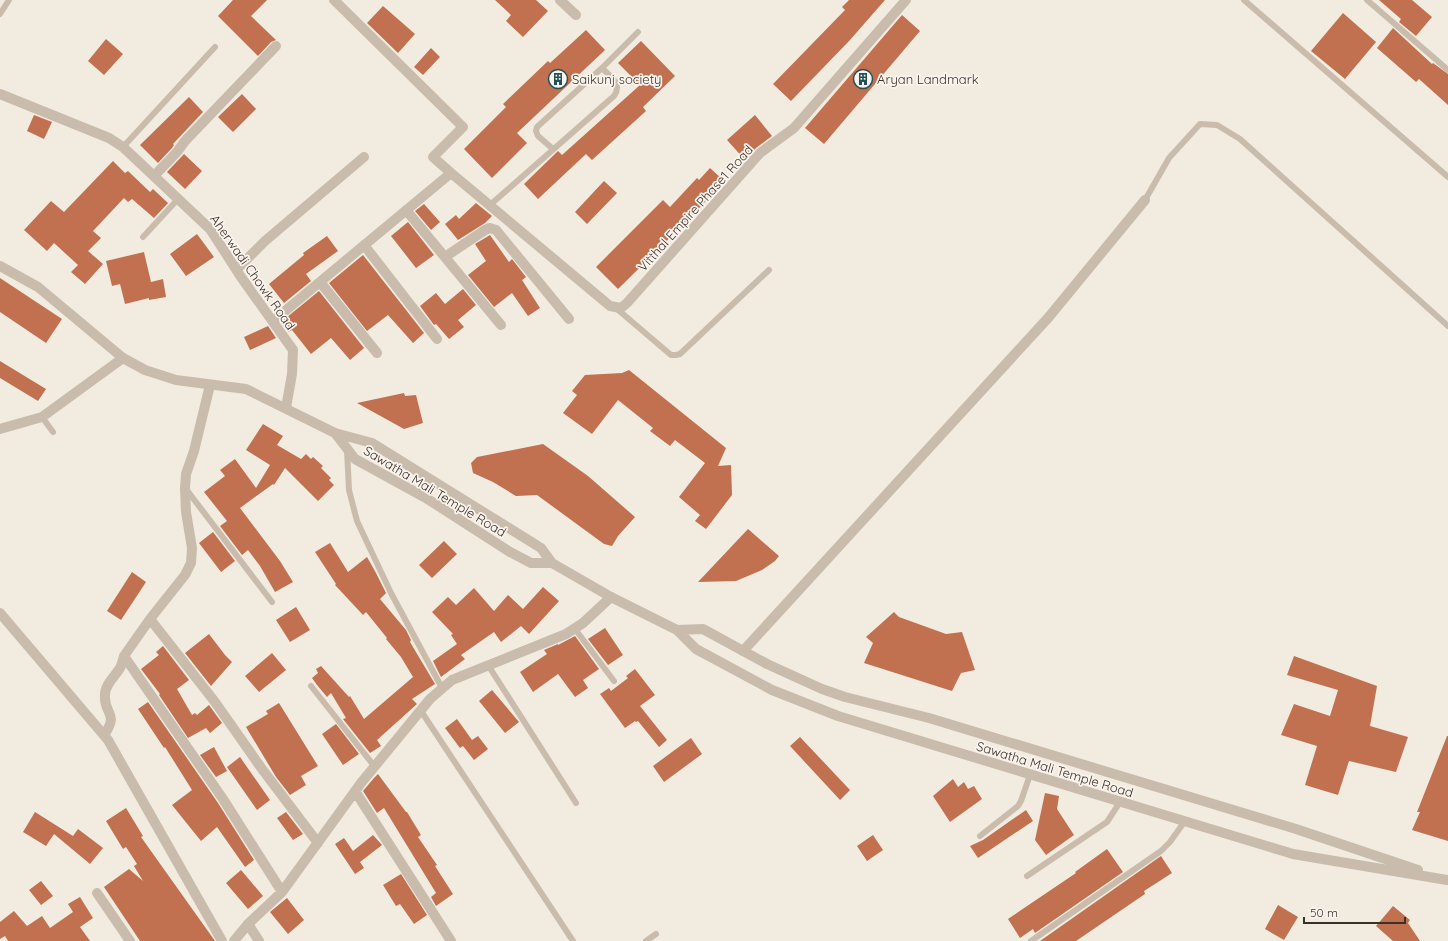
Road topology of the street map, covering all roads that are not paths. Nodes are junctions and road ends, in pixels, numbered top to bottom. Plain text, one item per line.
1 (9, 0) edge
2 (334, 0) edge
3 (560, 0) edge
4 (906, 0) edge
5 (1244, 0) edge
6 (1368, 0) edge
7 (0, 14) edge
8 (576, 14) dead end
9 (638, 32) dead end
10 (276, 46) dead end
11 (215, 47) dead end
12 (602, 68) junction
13 (1448, 70) edge
14 (0, 94) edge
15 (123, 147) junction
16 (553, 149) junction
17 (364, 157) dead end
18 (450, 173) junction
19 (154, 176) junction
20 (1448, 177) edge
21 (179, 198) junction
22 (1145, 200) joint
23 (490, 205) junction
24 (406, 210) junction
25 (143, 237) dead end
26 (364, 245) junction
27 (445, 257) junction
28 (0, 266) edge
29 (237, 269) junction
30 (769, 270) dead end
31 (320, 282) junction
32 (616, 308) junction
33 (569, 319) dead end
34 (273, 322) junction
35 (501, 325) dead end
36 (1448, 326) edge
37 (437, 339) dead end
38 (377, 353) dead end
39 (123, 358) junction
40 (210, 385) junction
41 (286, 408) junction
42 (42, 417) junction
43 (0, 429) edge
44 (53, 432) dead end
45 (336, 433) junction
46 (347, 449) junction
47 (185, 488) junction
48 (552, 563) junction
49 (611, 597) junction
50 (272, 602) dead end
51 (0, 613) edge
52 (150, 619) junction
53 (575, 629) junction
54 (677, 630) junction
55 (743, 651) junction
56 (124, 656) junction
57 (488, 665) junction
58 (614, 682) dead end
59 (311, 686) dead end
60 (442, 688) junction
61 (421, 711) junction
62 (104, 735) junction
63 (375, 767) junction
64 (1030, 775) junction
65 (355, 791) junction
66 (1120, 802) junction
67 (576, 803) dead end
68 (1185, 821) junction
69 (980, 836) dead end
70 (318, 843) junction
71 (1027, 876) dead end
72 (1447, 880) edge
73 (282, 892) junction
74 (97, 893) dead end
75 (248, 924) junction
76 (656, 934) dead end
77 (130, 941) edge
78 (222, 941) edge
79 (234, 941) edge
80 (259, 941) edge
81 (452, 941) edge
82 (573, 941) edge
83 (646, 941) edge
84 (1031, 941) edge

1 - 7 lane
2 - 18 street
3 - 8 street
4 - 32 street, Vitthal Empire Phase1 Road
5 - 20 lane
6 - 13 lane
9 - 12 lane
10 - 19 street
11 - 15 lane
12 - 16 lane
12 - 16 lane
14 - 15 street, Aherwadi Chowk Road
15 - 19 street, Aherwadi Chowk Road
16 - 23 lane
17 - 29 street
18 - 23 street
18 - 24 street
19 - 21 street, Aherwadi Chowk Road
21 - 25 lane
21 - 29 street, Aherwadi Chowk Road
22 - 36 lane
22 - 55 street
23 - 32 street
24 - 26 street
24 - 27 street
26 - 31 street
26 - 37 street
27 - 33 street
27 - 35 street
28 - 39 street, Sawatha Mali Temple Road
29 - 34 street, Aherwadi Chowk Road
30 - 32 lane
31 - 34 street
31 - 38 street
34 - 41 street, Aherwadi Chowk Road
39 - 40 street, Sawatha Mali Temple Road
39 - 42 street
40 - 41 street, Sawatha Mali Temple Road
40 - 47 street
41 - 45 street, Sawatha Mali Temple Road
42 - 43 street
42 - 44 lane
45 - 46 street, Sawatha Mali Temple Road
45 - 48 street, Sawatha Mali Temple Road
46 - 48 street, Sawatha Mali Temple Road
46 - 60 lane
47 - 50 lane
47 - 52 street
48 - 49 street, Sawatha Mali Temple Road
49 - 53 street
49 - 54 street, Sawatha Mali Temple Road
51 - 62 street
52 - 56 street
52 - 70 street
53 - 57 street
53 - 58 lane
54 - 55 street, Sawatha Mali Temple Road
54 - 64 street, Sawatha Mali Temple Road
55 - 72 street, Sawatha Mali Temple Road
56 - 62 street
56 - 73 street
57 - 60 street
57 - 67 lane
59 - 63 lane
60 - 61 street
61 - 63 street
61 - 82 lane
62 - 78 street
63 - 65 street
64 - 66 street, Sawatha Mali Temple Road
64 - 69 lane
65 - 70 street
65 - 81 street
66 - 68 street, Sawatha Mali Temple Road
66 - 71 lane
68 - 72 street, Sawatha Mali Temple Road
68 - 84 lane
70 - 73 street
73 - 75 street
74 - 77 street
75 - 79 street
75 - 80 street
76 - 83 lane

